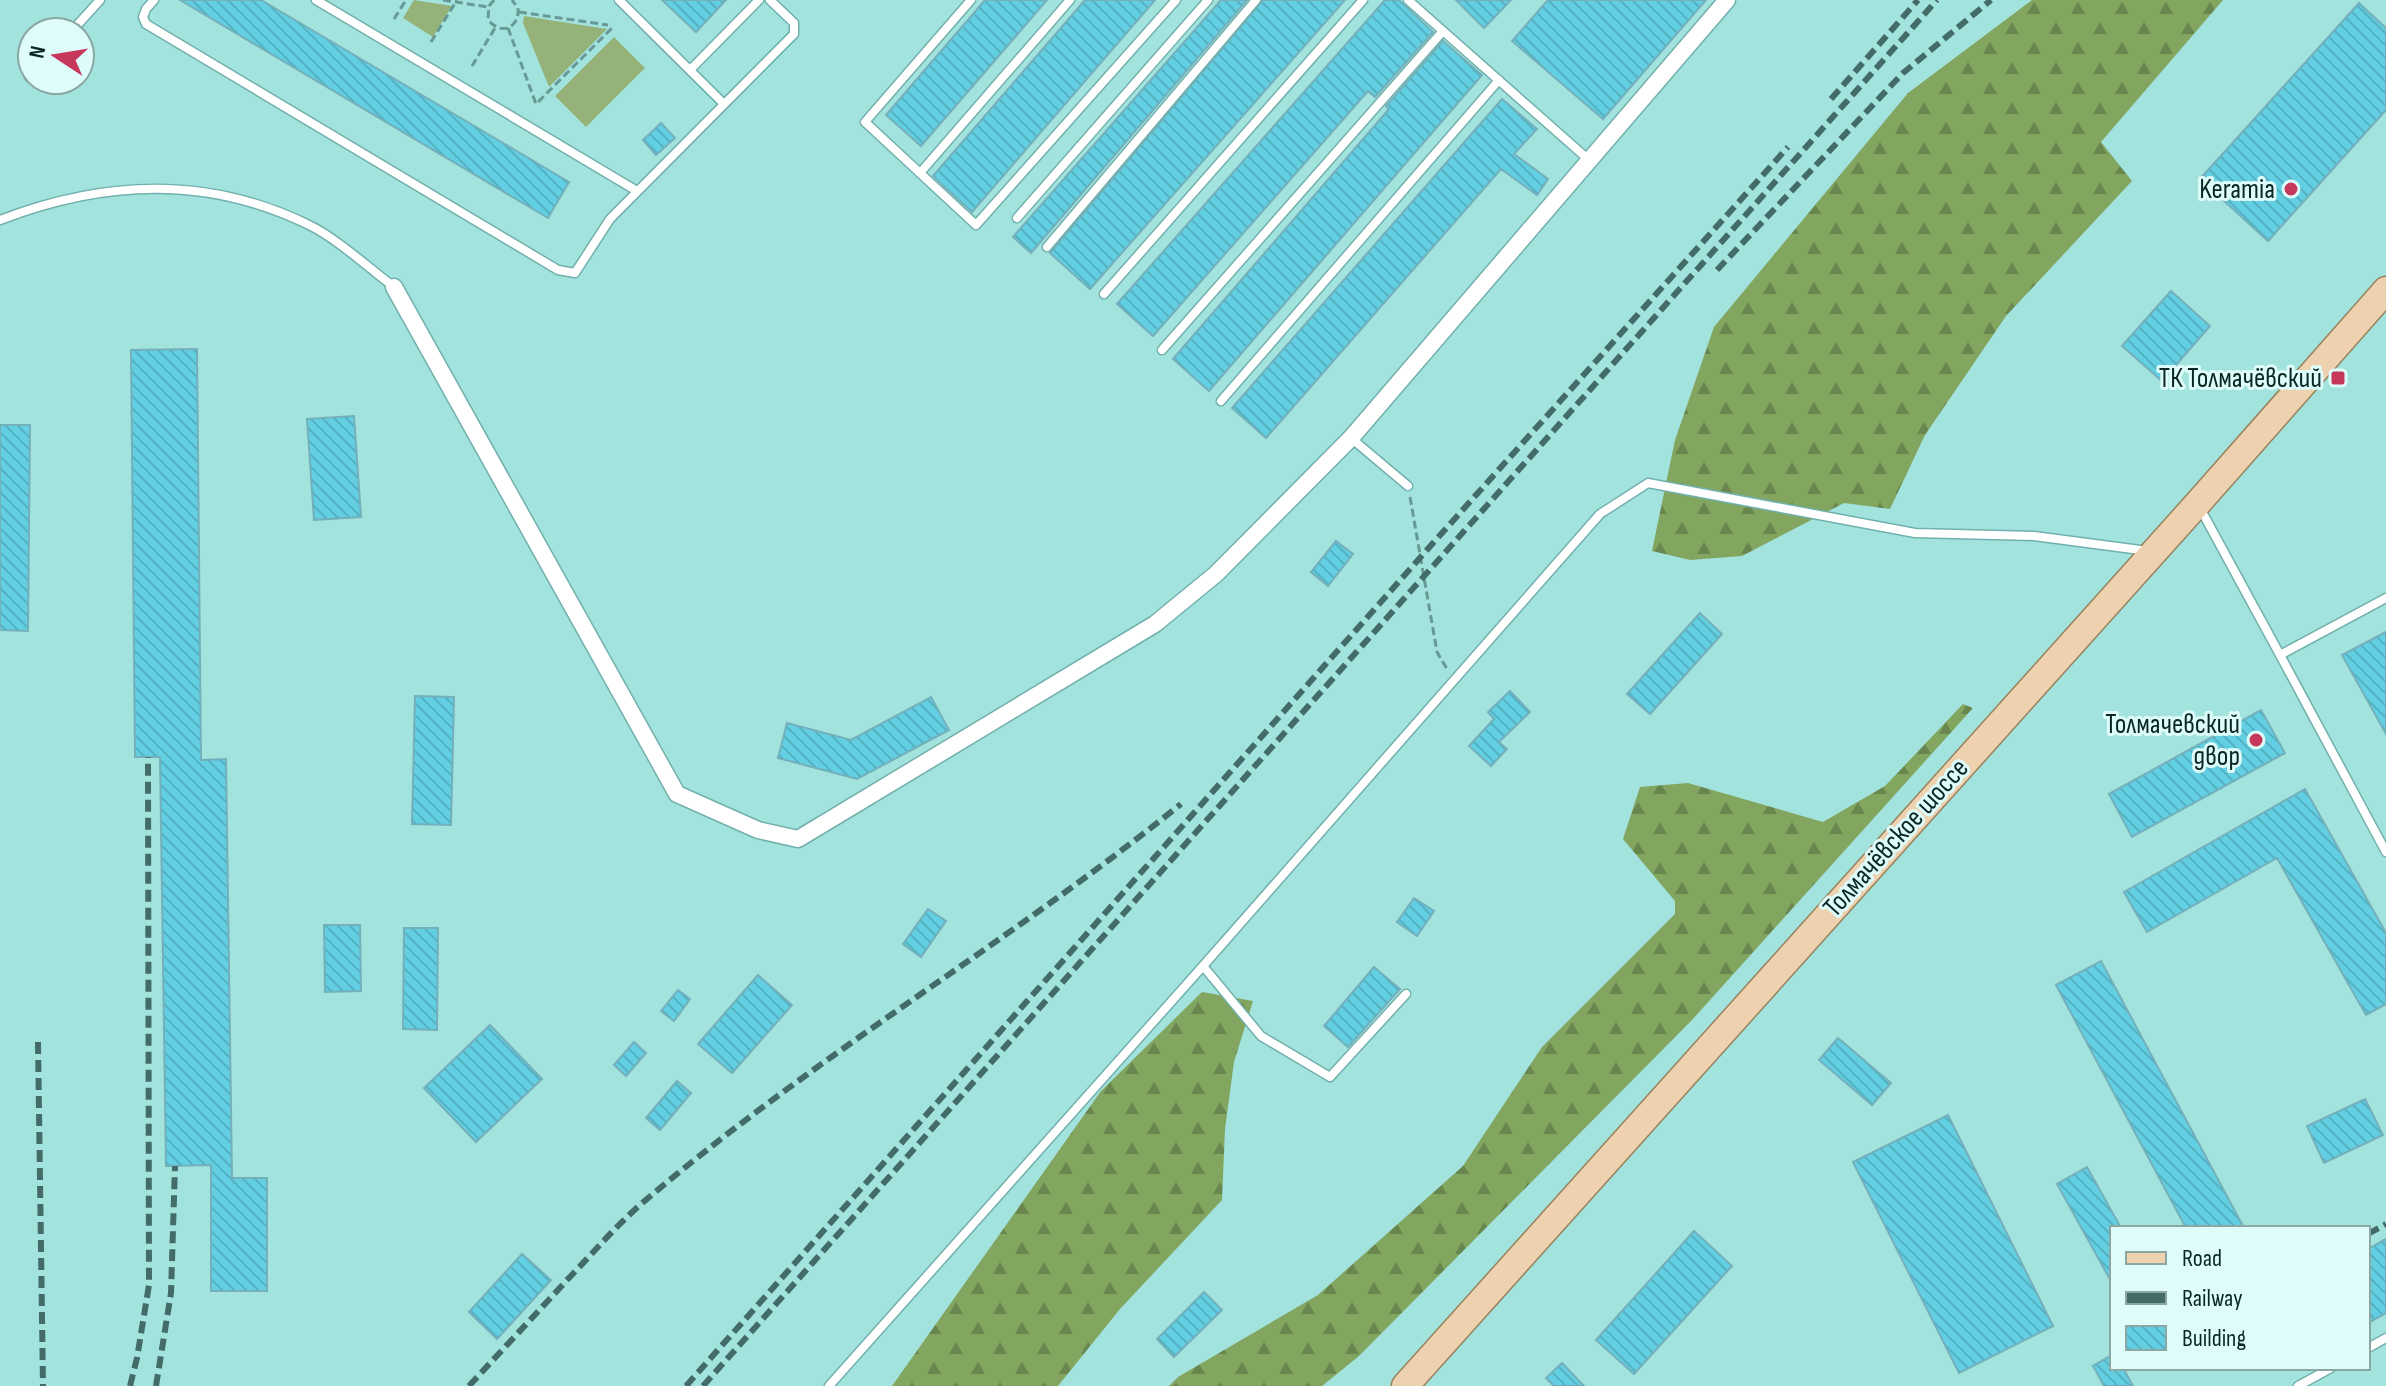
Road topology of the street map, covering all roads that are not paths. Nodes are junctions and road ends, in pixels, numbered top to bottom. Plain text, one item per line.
1 (100, 0) edge
2 (154, 0) edge
3 (316, 0) edge
4 (619, 0) edge
5 (759, 0) edge
6 (770, 0) edge
7 (971, 0) edge
8 (1070, 0) edge
9 (1176, 0) edge
10 (1208, 0) edge
11 (1256, 0) edge
12 (1363, 0) edge
13 (1408, 0) edge
14 (1727, 0) edge
15 (86, 16) edge
16 (1443, 31) junction
17 (690, 70) junction
18 (1499, 80) junction
19 (724, 104) junction
20 (1589, 160) junction
21 (920, 173) junction
22 (637, 191) junction
23 (1017, 218) dead end
24 (0, 220) edge
25 (1047, 247) dead end
26 (394, 287) joint
27 (2386, 290) edge
28 (1104, 294) dead end
29 (1162, 350) dead end
30 (1221, 401) dead end
31 (1351, 438) junction
32 (1408, 486) road end
33 (2198, 503) junction
34 (2153, 552) junction
35 (2386, 598) edge
36 (2280, 655) junction
37 (2386, 852) edge
38 (1203, 966) junction
39 (1406, 994) dead end
40 (2327, 1370) edge
41 (829, 1386) edge
42 (1405, 1386) edge
43 (2298, 1386) edge

1 - 15 lane
2 - 22 lane
3 - 22 lane
4 - 17 lane
5 - 17 lane
6 - 19 lane
7 - 21 lane
8 - 21 lane
9 - 21 lane
10 - 23 lane
11 - 25 lane
12 - 28 lane
13 - 16 lane
14 - 20 street
16 - 18 lane
16 - 29 lane
17 - 19 lane
18 - 20 lane
18 - 30 lane
19 - 22 lane
20 - 31 street
24 - 26 lane
26 - 31 street
27 - 33 main road, Толмачёвское шоссе
31 - 32 lane
33 - 34 main road, Толмачёвское шоссе
33 - 36 lane
34 - 38 lane
34 - 42 main road, Толмачёвское шоссе
35 - 36 lane
36 - 37 lane
38 - 39 lane
38 - 41 lane
40 - 43 lane

